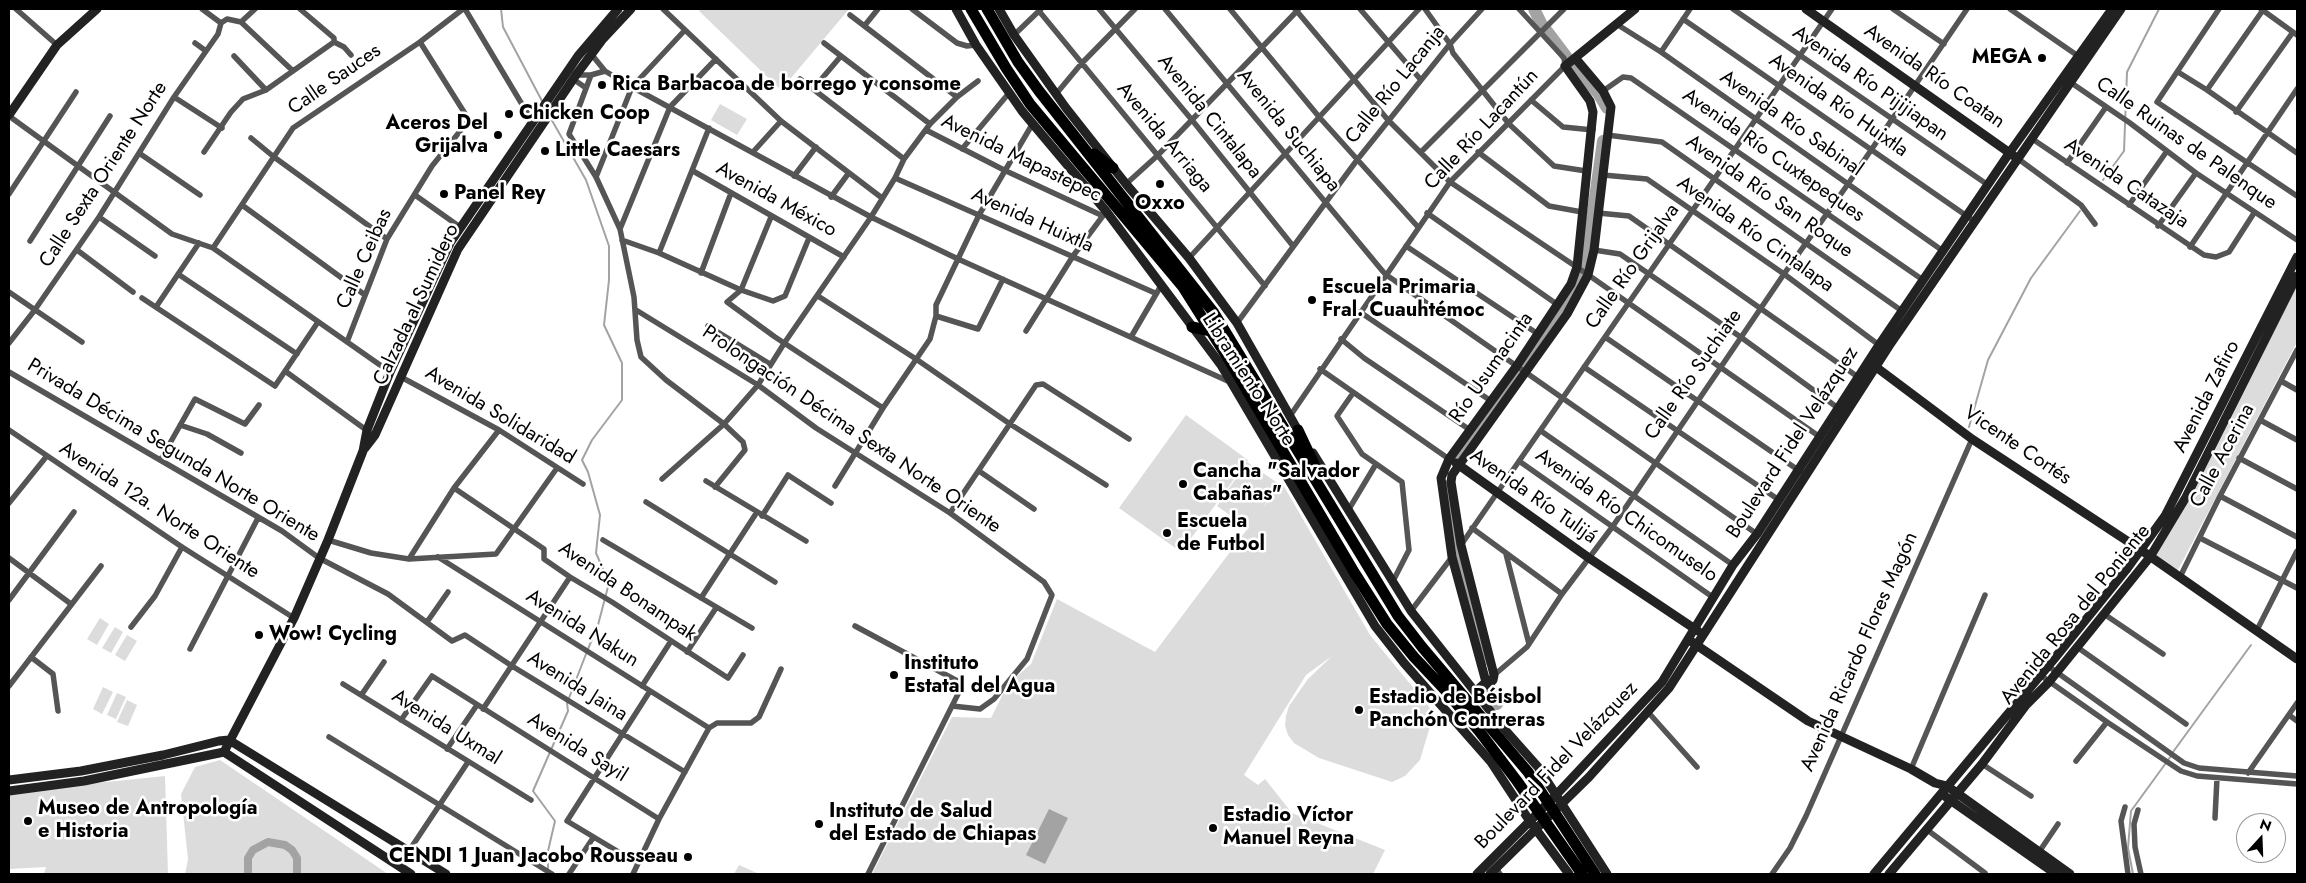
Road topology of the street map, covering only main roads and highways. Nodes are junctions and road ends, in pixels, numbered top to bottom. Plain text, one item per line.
1 (971, 9) edge
2 (987, 9) edge
3 (1081, 144) junction
4 (1074, 158) junction
5 (1113, 168) road end
6 (1078, 176) road end
7 (1192, 327) road end
8 (1211, 331) junction
9 (1250, 394) junction
10 (1256, 423) road end
11 (1298, 430) road end
12 (1327, 499) junction
13 (1579, 870) edge
14 (1595, 874) edge

1 - 4 highway, Libramiento Norte
2 - 3 highway, Libramiento Norte
3 - 5 highway
3 - 12 highway, Libramiento Norte
4 - 6 highway
4 - 8 highway, Libramiento Norte
7 - 8 highway
8 - 9 highway, Libramiento Norte
9 - 10 highway
9 - 13 highway, Libramiento Norte
11 - 12 highway
12 - 13 highway, Libramiento Norte
13 - 14 highway

